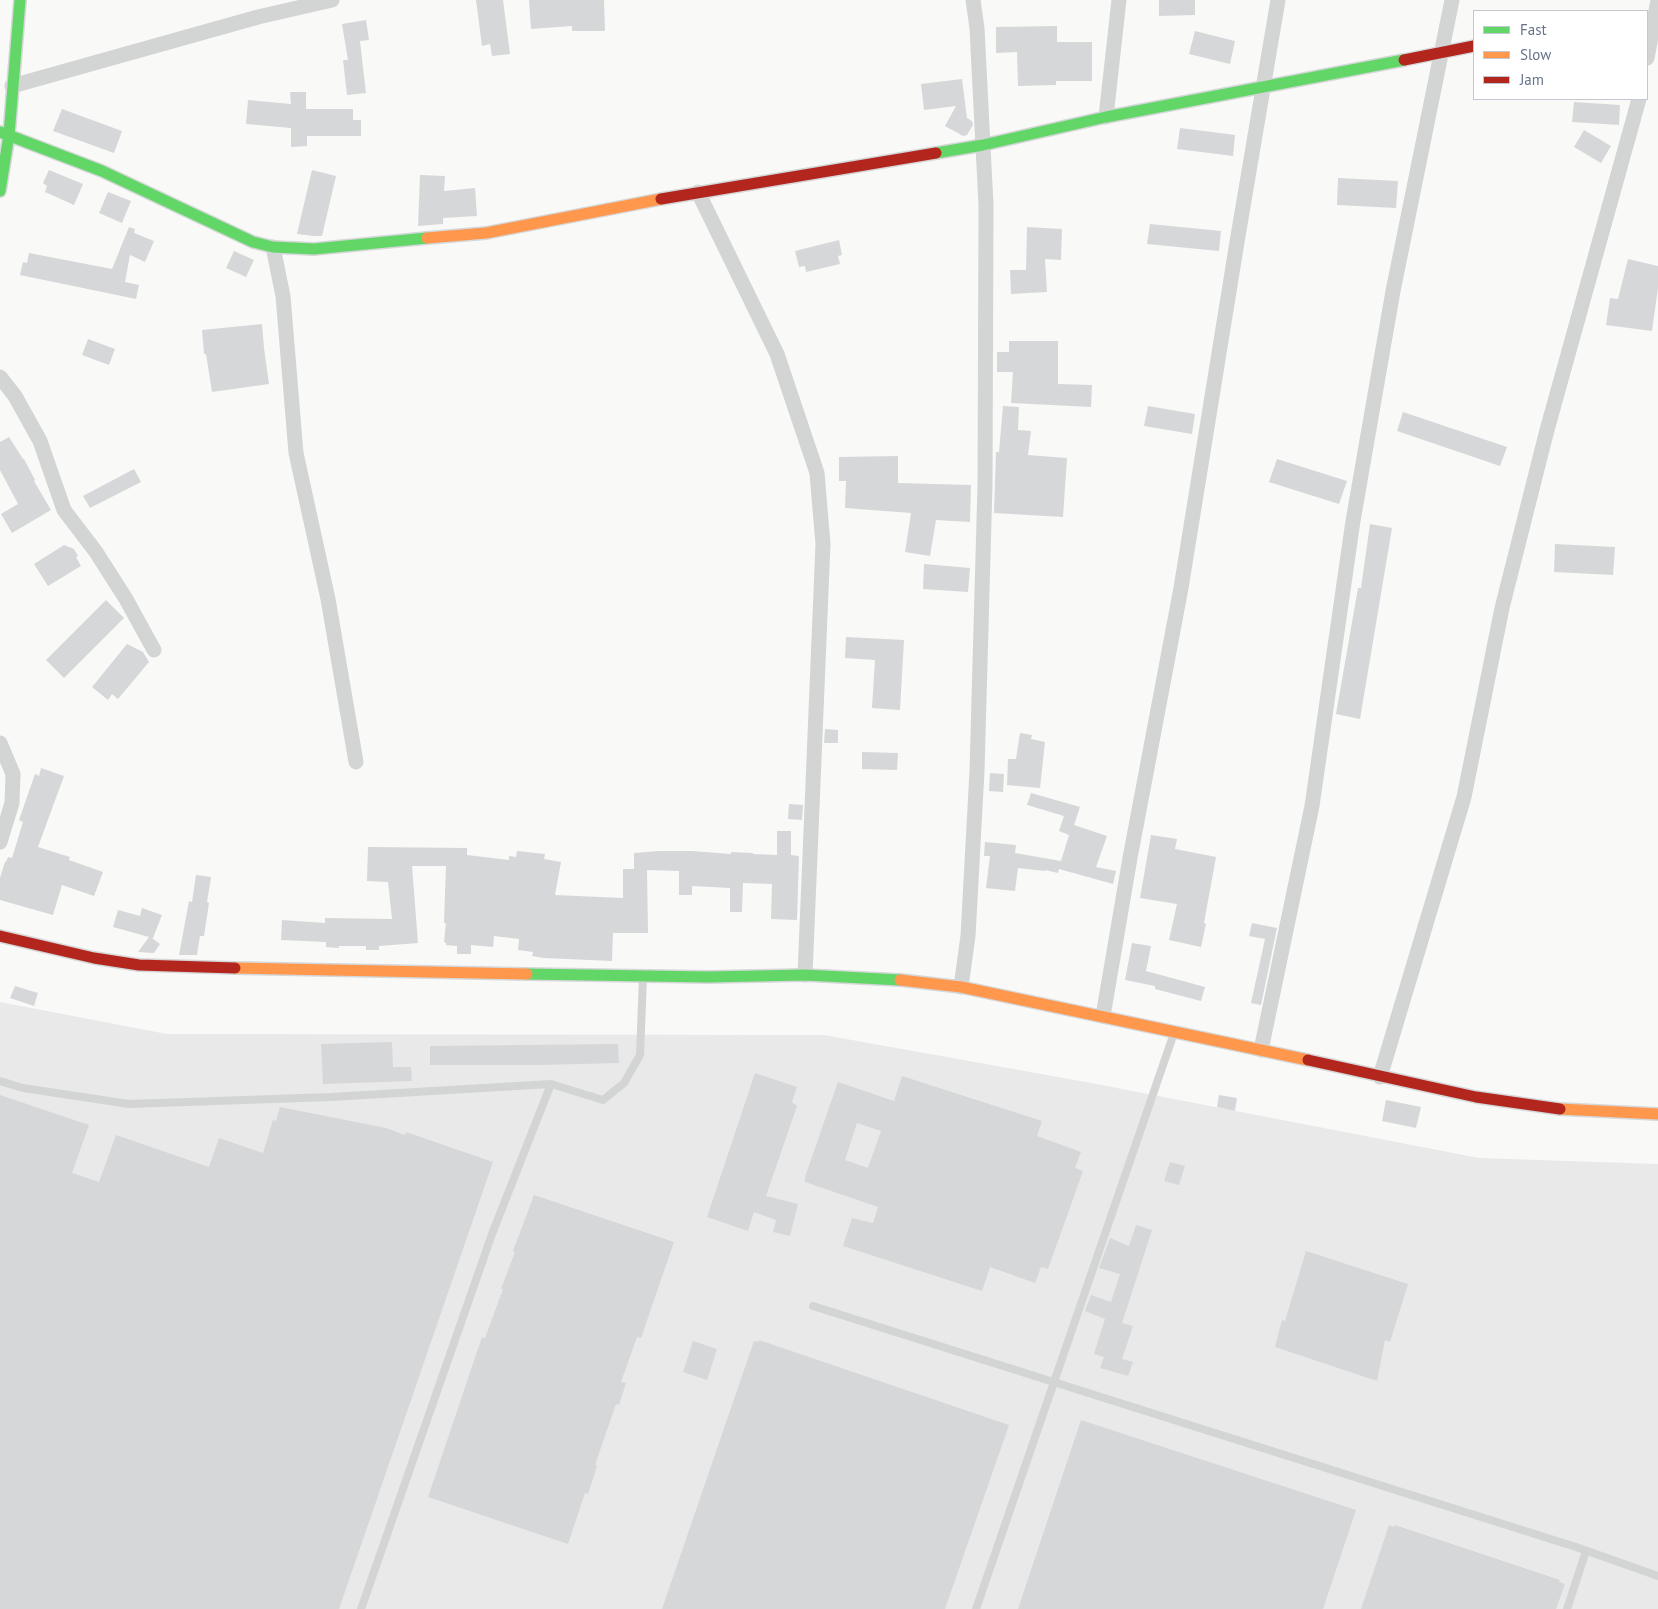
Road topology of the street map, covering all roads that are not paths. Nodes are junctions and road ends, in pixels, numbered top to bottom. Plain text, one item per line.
1 (20, 0) edge
2 (332, 0) edge
3 (973, 0) edge
4 (1119, 0) edge
5 (1278, 0) edge
6 (1452, 0) edge
7 (1652, 7) edge
8 (1473, 46) edge
9 (1648, 48) edge
10 (1442, 52) junction
11 (12, 86) junction
12 (1263, 86) junction
13 (1639, 100) edge
14 (1106, 117) junction
15 (5, 134) edge
16 (983, 145) junction
17 (0, 191) edge
18 (698, 192) junction
19 (273, 247) junction
20 (0, 377) edge
21 (154, 650) dead end
22 (0, 743) edge
23 (356, 762) dead end
24 (0, 842) edge
25 (0, 936) edge
26 (805, 975) junction
27 (643, 976) junction
28 (961, 987) junction
29 (1103, 1016) junction
30 (1174, 1033) junction
31 (1261, 1050) junction
32 (1380, 1077) junction
33 (0, 1081) edge
34 (551, 1084) junction
35 (1658, 1114) edge
36 (813, 1306) dead end
37 (1054, 1381) junction
38 (1586, 1551) junction
39 (1658, 1576) edge
40 (361, 1609) edge
41 (976, 1609) edge
42 (1567, 1609) edge

1 - 11 street
2 - 11 street
3 - 16 street
4 - 14 street
5 - 12 street
6 - 10 street
7 - 9 street
8 - 10 street
10 - 12 street
10 - 31 street
11 - 15 street
12 - 14 street
12 - 29 street
13 - 32 street
14 - 16 street
15 - 17 street
15 - 19 street
16 - 18 street
16 - 28 street
18 - 19 street
18 - 26 street
19 - 23 street
20 - 21 street
22 - 24 street
25 - 27 street
26 - 27 street
26 - 28 street
27 - 34 lane
28 - 29 street
29 - 30 street
30 - 31 street
30 - 37 lane
31 - 32 street
32 - 35 street
33 - 34 lane
34 - 40 lane
36 - 37 lane
37 - 38 lane
37 - 41 lane
38 - 39 lane
38 - 42 lane

